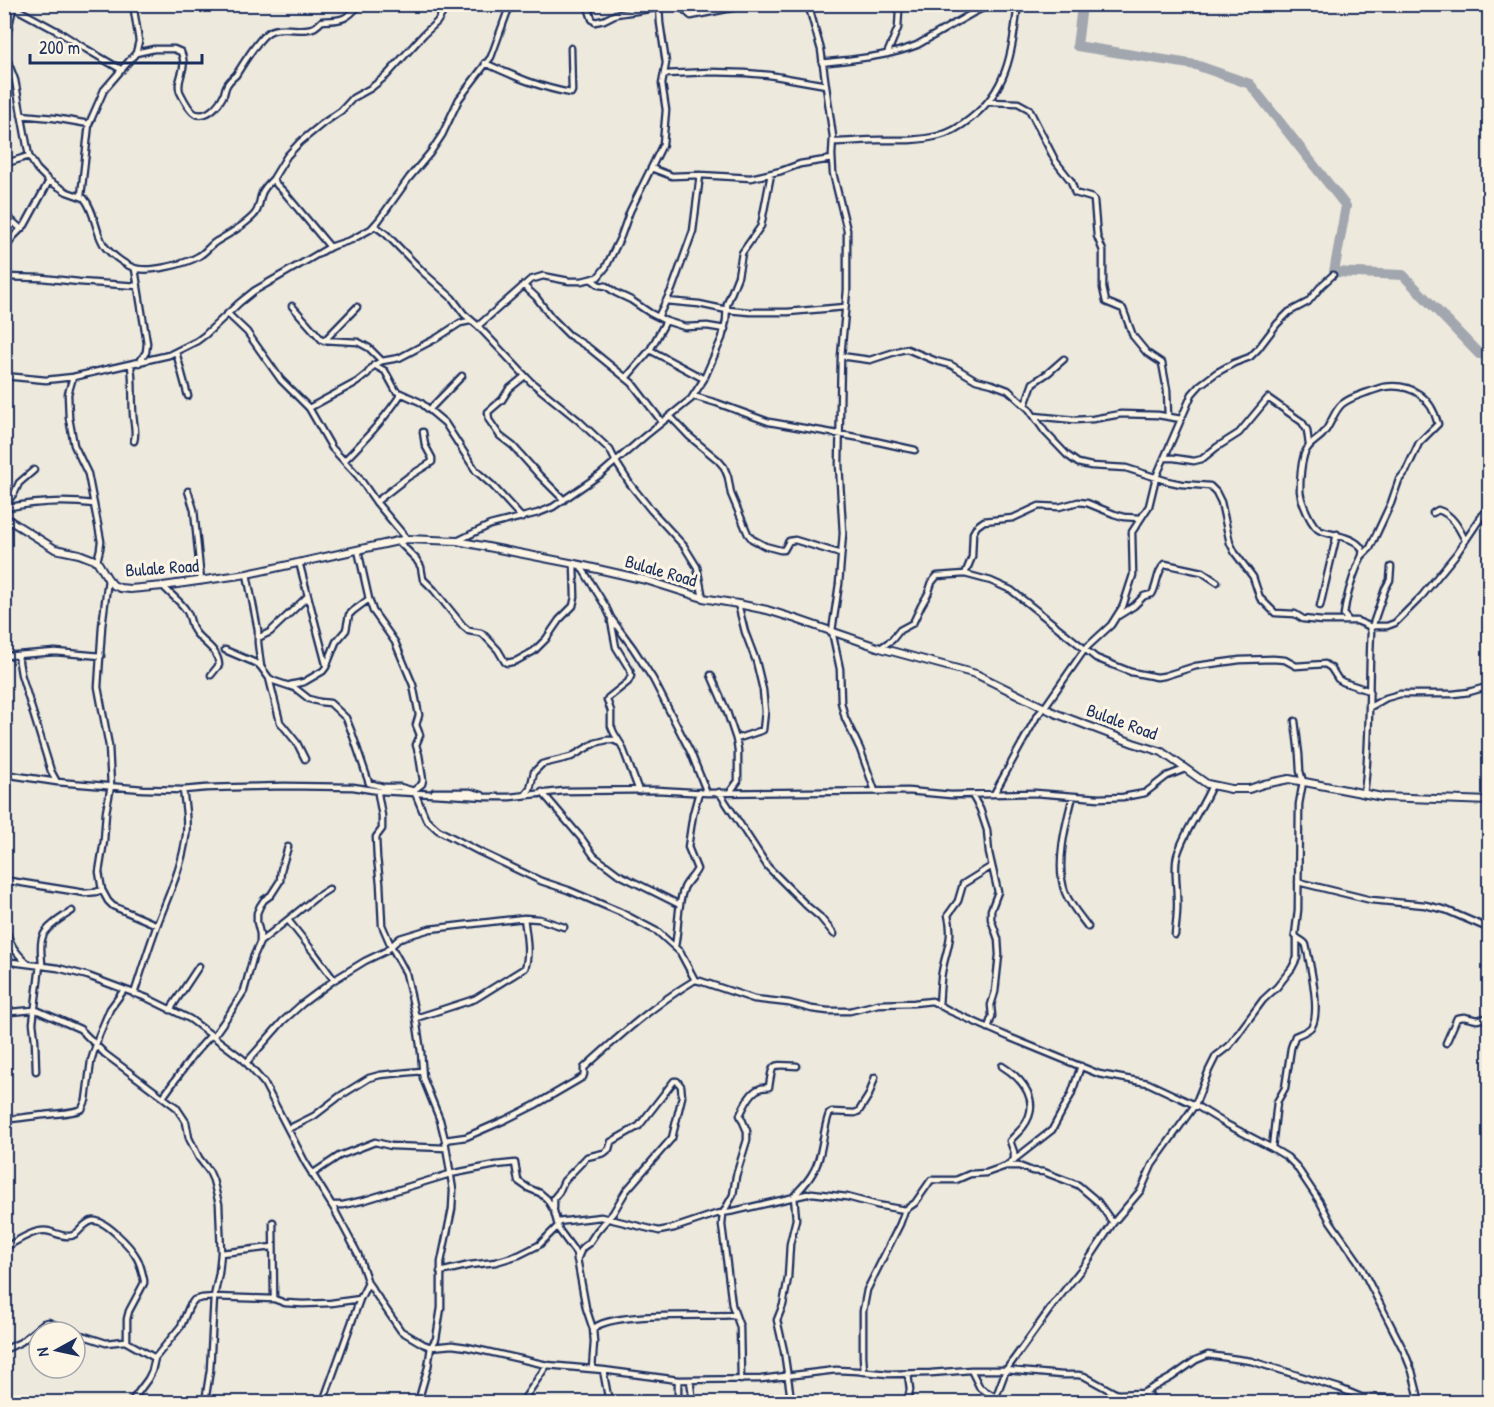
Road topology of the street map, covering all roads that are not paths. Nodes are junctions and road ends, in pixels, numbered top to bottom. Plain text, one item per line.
1 (133, 4) edge
2 (360, 4) edge
3 (450, 4) edge
4 (487, 4) edge
5 (587, 4) edge
6 (752, 4) edge
7 (808, 4) edge
8 (903, 4) edge
9 (991, 4) edge
10 (1018, 4) edge
11 (11, 5) edge
12 (659, 6) edge
13 (510, 7) edge
14 (571, 48) dead end
15 (136, 53) junction
16 (887, 54) junction
17 (485, 63) junction
18 (822, 63) junction
19 (122, 70) junction
20 (664, 74) junction
21 (826, 85) junction
22 (989, 102) junction
23 (21, 115) junction
24 (89, 124) junction
25 (833, 142) junction
26 (29, 156) junction
27 (832, 159) junction
28 (4, 164) edge
29 (651, 168) junction
30 (771, 174) junction
31 (700, 175) junction
32 (273, 179) junction
33 (49, 181) junction
34 (81, 196) junction
35 (4, 211) edge
36 (375, 226) junction
37 (21, 229) junction
38 (330, 247) junction
39 (4, 251) edge
40 (135, 269) junction
41 (1333, 275) dead end
42 (4, 278) edge
43 (591, 279) junction
44 (524, 285) junction
45 (138, 286) junction
46 (666, 301) junction
47 (292, 306) dead end
48 (357, 307) dead end
49 (845, 307) junction
50 (727, 310) junction
51 (228, 314) junction
52 (658, 317) junction
53 (472, 321) junction
54 (666, 321) junction
55 (478, 326) junction
56 (725, 328) junction
57 (324, 340) junction
58 (650, 350) junction
59 (176, 352) junction
60 (841, 356) junction
61 (1064, 359) dead end
62 (382, 361) junction
63 (139, 363) junction
64 (131, 365) junction
65 (374, 365) junction
66 (4, 376) edge
67 (462, 376) dead end
68 (525, 376) junction
69 (73, 377) junction
70 (626, 378) junction
71 (704, 379) junction
72 (401, 394) junction
73 (188, 396) dead end
74 (693, 396) junction
75 (1025, 405) junction
76 (309, 408) junction
77 (430, 409) junction
78 (670, 416) junction
79 (1034, 416) junction
80 (1168, 417) junction
81 (1181, 419) junction
82 (662, 422) junction
83 (423, 432) dead end
84 (840, 435) junction
85 (134, 441) dead end
86 (1309, 445) junction
87 (915, 450) dead end
88 (1165, 458) junction
89 (344, 461) junction
90 (616, 462) junction
91 (34, 470) dead end
92 (1156, 477) junction
93 (188, 491) dead end
94 (564, 500) junction
95 (376, 502) junction
96 (94, 504) junction
97 (1490, 504) edge
98 (4, 507) edge
99 (1433, 513) dead end
100 (4, 517) edge
101 (522, 518) junction
102 (1140, 518) junction
103 (1337, 534) junction
104 (407, 539) junction
105 (398, 540) junction
106 (1466, 540) junction
107 (457, 541) junction
108 (358, 550) junction
109 (841, 554) junction
110 (1362, 556) junction
111 (97, 561) junction
112 (299, 562) junction
113 (577, 565) junction
114 (1391, 567) dead end
115 (248, 574) junction
116 (964, 574) junction
117 (108, 579) junction
118 (201, 581) junction
119 (1217, 582) dead end
120 (163, 586) junction
121 (308, 596) junction
122 (703, 598) junction
123 (369, 599) junction
124 (738, 604) junction
125 (1320, 606) dead end
126 (1118, 616) junction
127 (611, 618) junction
128 (1349, 621) junction
129 (1371, 628) junction
130 (832, 632) junction
131 (258, 638) junction
132 (880, 648) junction
133 (225, 650) dead end
134 (1085, 650) junction
135 (4, 656) edge
136 (18, 656) junction
137 (101, 656) junction
138 (261, 667) junction
139 (326, 667) junction
140 (211, 675) dead end
141 (711, 675) dead end
142 (269, 678) junction
143 (290, 686) junction
144 (1490, 686) edge
145 (1370, 691) junction
146 (1370, 707) junction
147 (1044, 708) junction
148 (1295, 721) dead end
149 (736, 739) junction
150 (620, 743) junction
151 (305, 759) dead end
152 (1185, 769) junction
153 (4, 774) edge
154 (57, 782) junction
155 (1302, 782) junction
156 (1212, 785) junction
157 (111, 786) junction
158 (183, 790) junction
159 (639, 791) junction
160 (875, 791) junction
161 (414, 792) junction
162 (542, 792) junction
163 (699, 792) junction
164 (720, 792) junction
165 (730, 792) junction
166 (707, 793) junction
167 (378, 794) dead end
168 (994, 794) junction
169 (1364, 794) junction
170 (525, 795) junction
171 (972, 795) junction
172 (1073, 796) junction
173 (1490, 801) edge
174 (288, 847) dead end
175 (992, 866) junction
176 (4, 880) edge
177 (1298, 882) junction
178 (329, 889) dead end
179 (102, 890) junction
180 (680, 905) junction
181 (72, 910) dead end
182 (524, 918) junction
183 (288, 920) junction
184 (4, 924) edge
185 (157, 925) junction
186 (564, 927) dead end
187 (1088, 927) dead end
188 (1490, 929) edge
189 (834, 934) dead end
190 (1175, 935) dead end
191 (8, 938) junction
192 (1297, 938) junction
193 (260, 942) junction
194 (391, 946) junction
195 (675, 946) junction
196 (6, 961) edge
197 (28, 964) junction
198 (41, 965) junction
199 (199, 966) dead end
200 (334, 980) junction
201 (695, 980) junction
202 (124, 990) junction
203 (134, 994) junction
204 (939, 1005) junction
205 (34, 1009) junction
206 (170, 1010) junction
207 (10, 1012) dead end
208 (1490, 1017) edge
209 (416, 1018) junction
210 (988, 1028) junction
211 (212, 1036) junction
212 (1446, 1043) dead end
213 (96, 1044) junction
214 (246, 1063) junction
215 (797, 1066) dead end
216 (1002, 1066) dead end
217 (1082, 1066) junction
218 (36, 1071) dead end
219 (422, 1071) junction
220 (875, 1077) dead end
221 (163, 1097) junction
222 (1195, 1105) junction
223 (5, 1119) edge
224 (288, 1129) junction
225 (446, 1140) junction
226 (446, 1148) junction
227 (1272, 1148) junction
228 (1014, 1160) junction
229 (1006, 1166) junction
230 (312, 1174) junction
231 (450, 1174) junction
232 (794, 1196) junction
233 (332, 1205) junction
234 (554, 1210) junction
235 (904, 1210) junction
236 (723, 1213) junction
237 (608, 1220) junction
238 (273, 1222) dead end
239 (1113, 1223) junction
240 (557, 1224) junction
241 (273, 1247) junction
242 (4, 1248) edge
243 (221, 1253) junction
244 (577, 1260) junction
245 (440, 1272) junction
246 (368, 1283) junction
247 (214, 1297) junction
248 (274, 1299) junction
249 (360, 1299) junction
250 (734, 1315) junction
251 (593, 1329) junction
252 (87, 1336) edge
253 (27, 1337) edge
254 (127, 1342) junction
255 (431, 1347) junction
256 (4, 1350) edge
257 (154, 1358) junction
258 (547, 1365) junction
259 (592, 1369) junction
260 (603, 1370) junction
261 (971, 1370) junction
262 (1006, 1370) junction
263 (864, 1372) junction
264 (908, 1374) junction
265 (787, 1376) junction
266 (678, 1380) junction
267 (690, 1380) junction
268 (741, 1380) junction
269 (1143, 1393) junction
270 (1118, 1394) junction
271 (995, 1400) edge
272 (207, 1401) edge
273 (131, 1402) edge
274 (323, 1402) edge
275 (418, 1402) edge
276 (522, 1402) edge
277 (609, 1402) edge
278 (678, 1402) edge
279 (693, 1402) edge
280 (788, 1402) edge
281 (907, 1402) edge
282 (1004, 1402) edge
283 (1117, 1402) edge
284 (1154, 1402) edge
285 (1411, 1402) edge
286 (1420, 1402) edge

1 - 15 street
2 - 15 street
3 - 32 street
4 - 13 street
5 - 12 street
6 - 12 street
7 - 18 street
8 - 16 street
9 - 16 street
10 - 22 street
11 - 19 street
11 - 23 street
12 - 20 street
13 - 17 street
14 - 17 street
15 - 19 street
16 - 18 street
17 - 36 street
18 - 21 street
19 - 24 street
20 - 21 street
20 - 29 street
21 - 25 street
22 - 25 street
22 - 80 street
23 - 24 street
23 - 26 street
24 - 34 street
25 - 27 street
26 - 28 street
26 - 33 street
27 - 30 street
27 - 49 street
29 - 31 street
29 - 43 street
30 - 31 street
30 - 50 street
31 - 46 street
32 - 38 street
32 - 40 street
33 - 34 street
33 - 37 street
34 - 40 street
35 - 37 street
36 - 38 street
36 - 53 street
37 - 39 street
38 - 51 street
40 - 45 street
41 - 81 street
42 - 45 street
43 - 44 street
43 - 52 street
44 - 55 street
44 - 70 street
45 - 63 street
46 - 50 street
46 - 52 street
47 - 57 street
48 - 57 street
49 - 50 street
49 - 60 street
50 - 56 street
51 - 59 street
51 - 76 street
52 - 54 street
53 - 55 street
53 - 62 street
54 - 56 street
54 - 58 street
55 - 68 street
56 - 71 street
57 - 62 street
58 - 70 street
58 - 71 street
59 - 63 street
59 - 73 street
60 - 75 street
60 - 84 street
61 - 75 street
62 - 65 street
63 - 64 street
64 - 69 street
64 - 85 street
65 - 72 street
65 - 76 street
66 - 69 street
67 - 77 street
68 - 90 street
68 - 94 street
69 - 96 street
70 - 82 street
71 - 74 street
72 - 77 street
72 - 89 street
74 - 78 street
74 - 84 street
75 - 79 street
76 - 89 street
77 - 101 street
78 - 82 street
78 - 109 street
79 - 80 street
79 - 92 street
80 - 81 street
81 - 88 street
82 - 90 street
83 - 95 street
84 - 87 street
84 - 109 street
86 - 88 street
86 - 103 street
86 - 110 street
88 - 92 street
89 - 95 street
90 - 94 street
90 - 122 street
91 - 98 street
92 - 102 street
92 - 128 street
93 - 118 street
94 - 101 street
95 - 104 street
96 - 98 street
96 - 111 street
97 - 106 street
99 - 106 street
100 - 111 street
101 - 107 street
102 - 116 street
102 - 126 street
103 - 110 street
103 - 125 street
104 - 105 street, Bulale Road
104 - 107 street, Bulale Road
105 - 108 street, Bulale Road
105 - 113 street
106 - 129 street
107 - 113 street, Bulale Road
108 - 112 street, Bulale Road
108 - 123 street
109 - 130 street
110 - 128 street
111 - 117 street, Bulale Road
112 - 115 street, Bulale Road
112 - 121 street
113 - 122 street, Bulale Road
113 - 127 street
114 - 129 street
115 - 118 street, Bulale Road
115 - 131 street
116 - 132 street
116 - 134 street
117 - 120 street, Bulale Road
117 - 137 street
118 - 120 street, Bulale Road
119 - 126 street
120 - 140 street
121 - 131 street
121 - 139 street
122 - 124 street, Bulale Road
123 - 139 street
123 - 161 street
124 - 130 street, Bulale Road
124 - 149 street
126 - 134 street
127 - 150 street
127 - 166 street
128 - 129 street
129 - 145 street
130 - 132 street, Bulale Road
130 - 160 street
131 - 138 street
132 - 147 street, Bulale Road
133 - 138 street
134 - 145 street
134 - 147 street
135 - 136 street
136 - 137 street
136 - 154 street
137 - 157 street
138 - 142 street
139 - 143 street
141 - 149 street
142 - 143 street
142 - 151 street
143 - 161 street
144 - 146 street
145 - 146 street
146 - 169 street
147 - 152 street, Bulale Road
147 - 168 street
148 - 155 street
149 - 165 street
150 - 159 street
150 - 170 street
152 - 156 street, Bulale Road
152 - 172 street
153 - 154 street
154 - 157 street
155 - 156 street, Bulale Road
155 - 169 street, Bulale Road
155 - 177 street
156 - 190 street
157 - 158 street
157 - 179 street
158 - 161 street
158 - 185 street
159 - 162 street
159 - 163 street
160 - 165 street
160 - 171 street
161 - 170 street
161 - 195 street
162 - 170 street
162 - 180 street
163 - 166 street
163 - 180 street
164 - 165 street
164 - 166 street
164 - 189 street
167 - 194 street
168 - 171 street
168 - 172 street
169 - 173 street, Bulale Road
171 - 175 street
172 - 187 street
174 - 193 street
175 - 204 street
175 - 210 street
176 - 179 street
177 - 188 street
177 - 192 street
178 - 183 street
179 - 185 street
180 - 195 street
181 - 198 street
182 - 186 street
182 - 194 street
182 - 209 street
183 - 193 street
183 - 200 street
184 - 191 street
185 - 203 street
191 - 196 street
191 - 197 street
192 - 222 street
192 - 227 street
193 - 211 street
194 - 200 street
194 - 209 street
195 - 201 street
196 - 197 street
197 - 198 street
198 - 202 street
198 - 205 street
199 - 206 street
200 - 214 street
201 - 204 street
201 - 225 street
202 - 203 street
202 - 213 street
203 - 206 street
204 - 210 street
205 - 207 street
205 - 213 street
205 - 218 street
206 - 211 street
208 - 212 street
209 - 219 street
210 - 217 street
211 - 214 street
211 - 221 street
213 - 221 street
213 - 223 street
214 - 224 street
215 - 236 street
216 - 228 street
217 - 222 street
217 - 228 street
219 - 224 street
219 - 225 street
220 - 232 street
221 - 243 street
222 - 227 street
222 - 239 street
224 - 230 street
225 - 226 street
226 - 230 street
226 - 231 street
227 - 286 street
228 - 229 street
229 - 235 street
229 - 239 street
230 - 233 street
231 - 233 street
231 - 234 street
231 - 245 street
232 - 235 street
232 - 236 street
232 - 265 street
233 - 246 street
234 - 237 street
234 - 240 street
235 - 263 street
236 - 237 street
236 - 250 street
237 - 240 street
237 - 244 street
238 - 241 street
239 - 262 street
240 - 244 street
240 - 245 street
241 - 243 street
241 - 248 street
242 - 254 street
243 - 247 street
244 - 251 street
245 - 255 street
246 - 249 street
246 - 255 street
247 - 248 street
247 - 257 street
247 - 272 street
248 - 249 street
249 - 274 street
250 - 251 street
250 - 268 street
251 - 259 street
252 - 254 street
253 - 256 street
254 - 257 street
255 - 258 street
255 - 275 street
257 - 273 street
258 - 259 street
258 - 276 street
259 - 260 street
260 - 266 street
260 - 277 street
261 - 262 street
261 - 264 street
261 - 271 street
262 - 270 street
262 - 271 street
263 - 264 street
263 - 265 street
264 - 281 street
265 - 268 street
265 - 280 street
266 - 267 street
266 - 278 street
267 - 268 street
267 - 279 street
269 - 270 street
269 - 284 street
269 - 285 street
270 - 283 street
271 - 282 street

